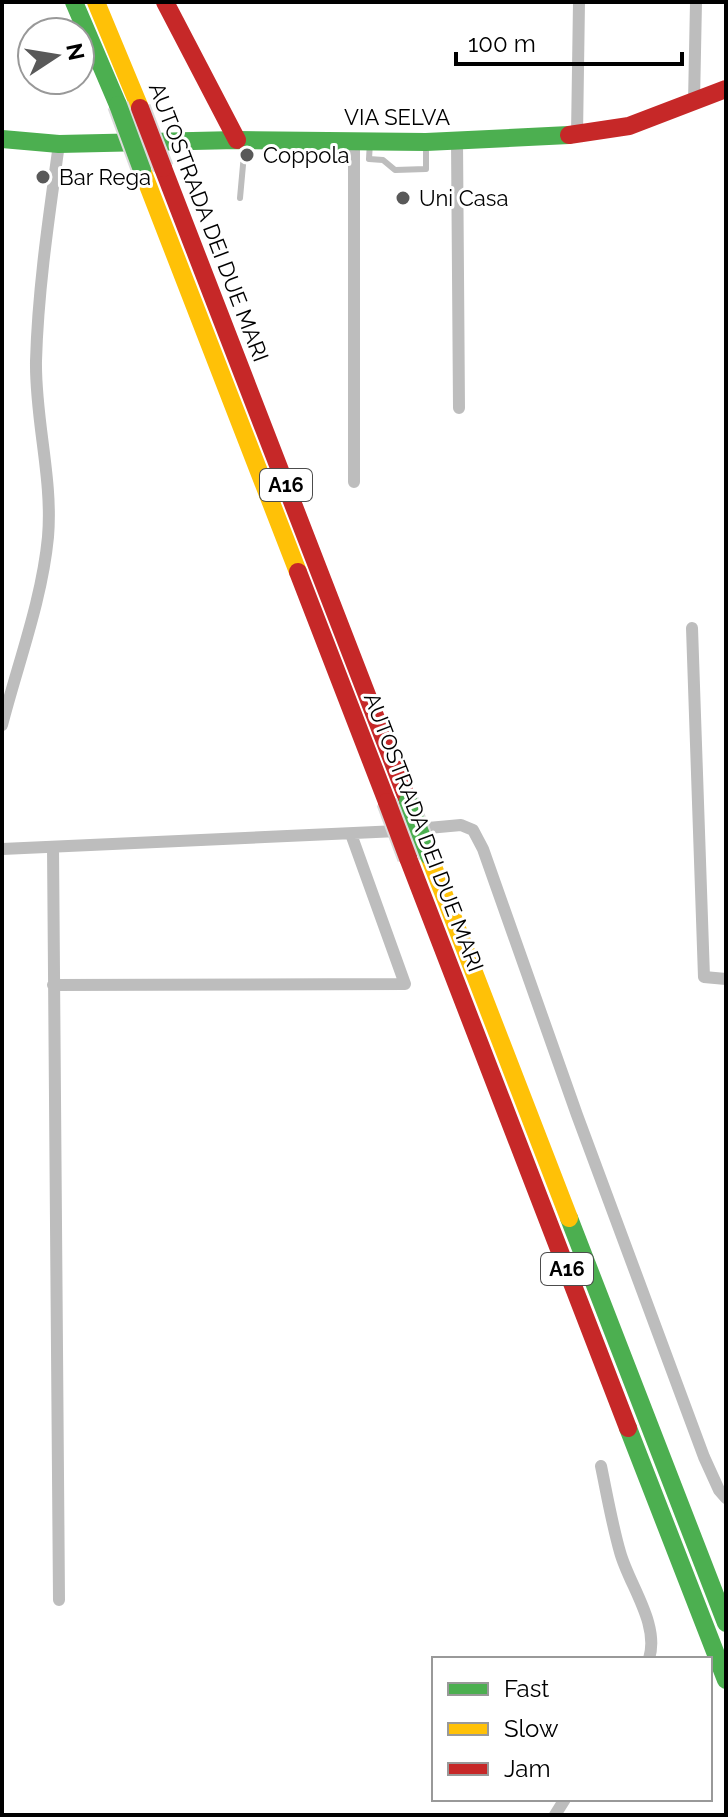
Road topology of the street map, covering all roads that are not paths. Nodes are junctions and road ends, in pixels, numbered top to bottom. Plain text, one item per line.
1 (74, 2) edge
2 (96, 2) edge
3 (165, 2) edge
4 (579, 2) edge
5 (696, 2) edge
6 (726, 89) edge
7 (694, 102) junction
8 (577, 135) junction
9 (2, 139) edge
10 (241, 140) junction
11 (457, 141) junction
12 (362, 142) junction
13 (426, 142) junction
14 (59, 144) junction
15 (240, 198) dead end
16 (459, 408) dead end
17 (354, 482) dead end
18 (692, 628) dead end
19 (2, 725) edge
20 (351, 834) junction
21 (53, 847) junction
22 (2, 849) edge
23 (726, 979) edge
24 (53, 985) junction
25 (601, 1466) dead end
26 (726, 1498) edge
27 (59, 1600) dead end
28 (726, 1623) edge
29 (649, 1657) edge
30 (726, 1680) edge

1 - 30 main road, AUTOSTRADA DEI DUE MARI / A16, bridge
2 - 28 main road, AUTOSTRADA DEI DUE MARI / A16, bridge
3 - 10 main road
4 - 8 street
5 - 7 street
6 - 7 main road, VIA SELVA
7 - 8 main road, VIA SELVA
8 - 11 main road, VIA SELVA
9 - 14 main road, VIA SELVA
10 - 12 main road, VIA SELVA
10 - 14 main road, VIA SELVA
10 - 15 lane
11 - 13 main road, VIA SELVA
11 - 16 street
12 - 13 main road, VIA SELVA
12 - 13 lane
12 - 17 street
14 - 19 street
18 - 23 street
20 - 21 street
20 - 24 street
20 - 26 street
21 - 22 street
21 - 24 street
24 - 27 street
25 - 29 street

